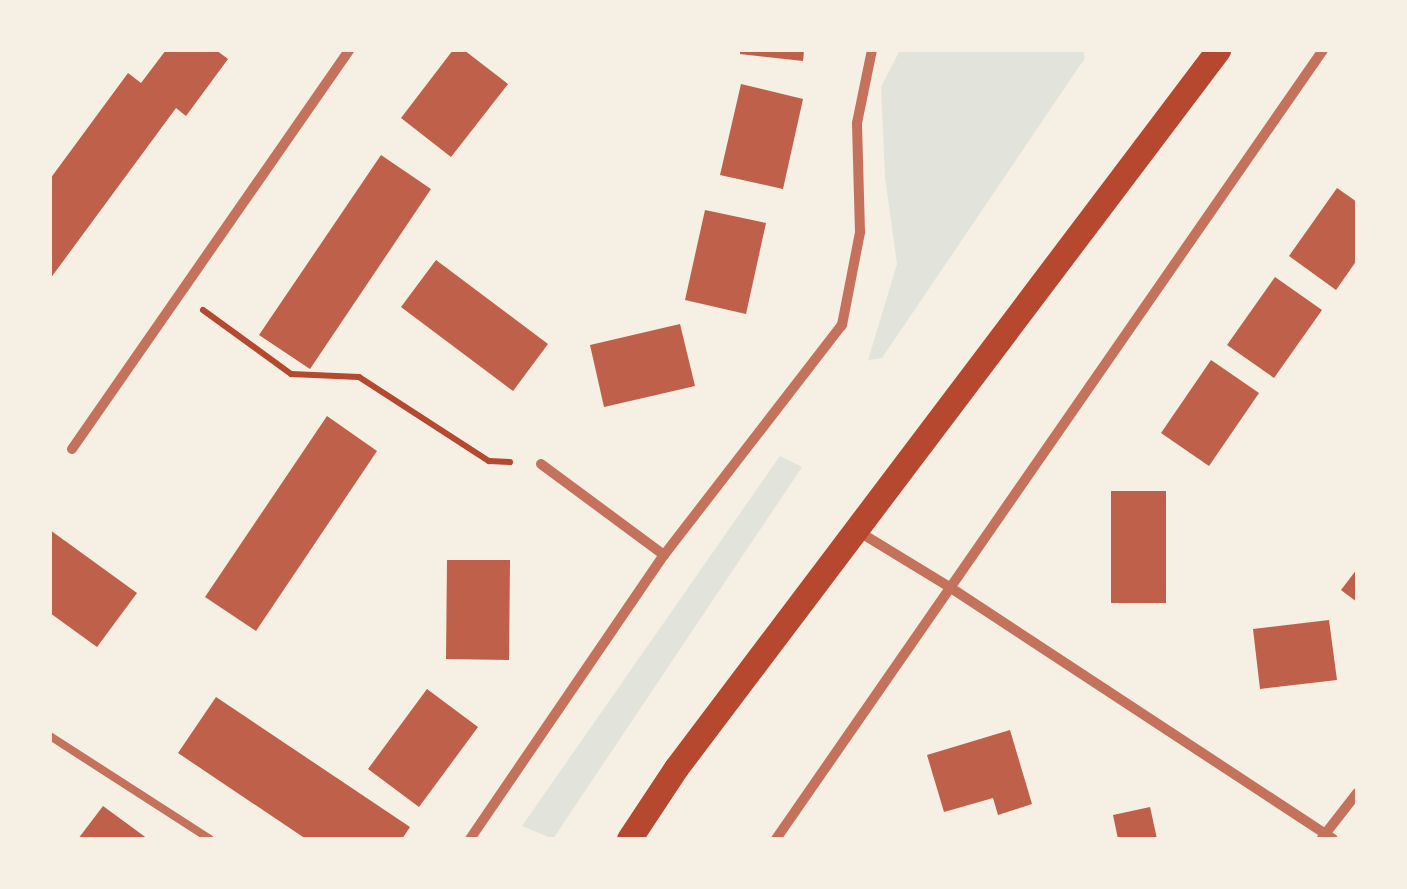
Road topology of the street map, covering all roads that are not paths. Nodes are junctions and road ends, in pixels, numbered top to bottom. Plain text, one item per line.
1 (872, 50) edge
2 (1218, 50) edge
3 (1323, 50) edge
4 (342, 53) edge
5 (72, 449) dead end
6 (541, 464) road end
7 (856, 530) junction
8 (664, 555) junction
9 (952, 588) junction
10 (50, 736) edge
11 (1357, 793) edge
12 (1327, 837) edge
13 (210, 839) edge
14 (470, 839) edge
15 (629, 839) edge
16 (776, 839) edge

1 - 8 street
2 - 7 main road
3 - 9 street
4 - 5 street
6 - 8 street
7 - 9 street
7 - 15 main road
8 - 14 street
9 - 12 street
9 - 16 street
10 - 13 lane
11 - 12 street

